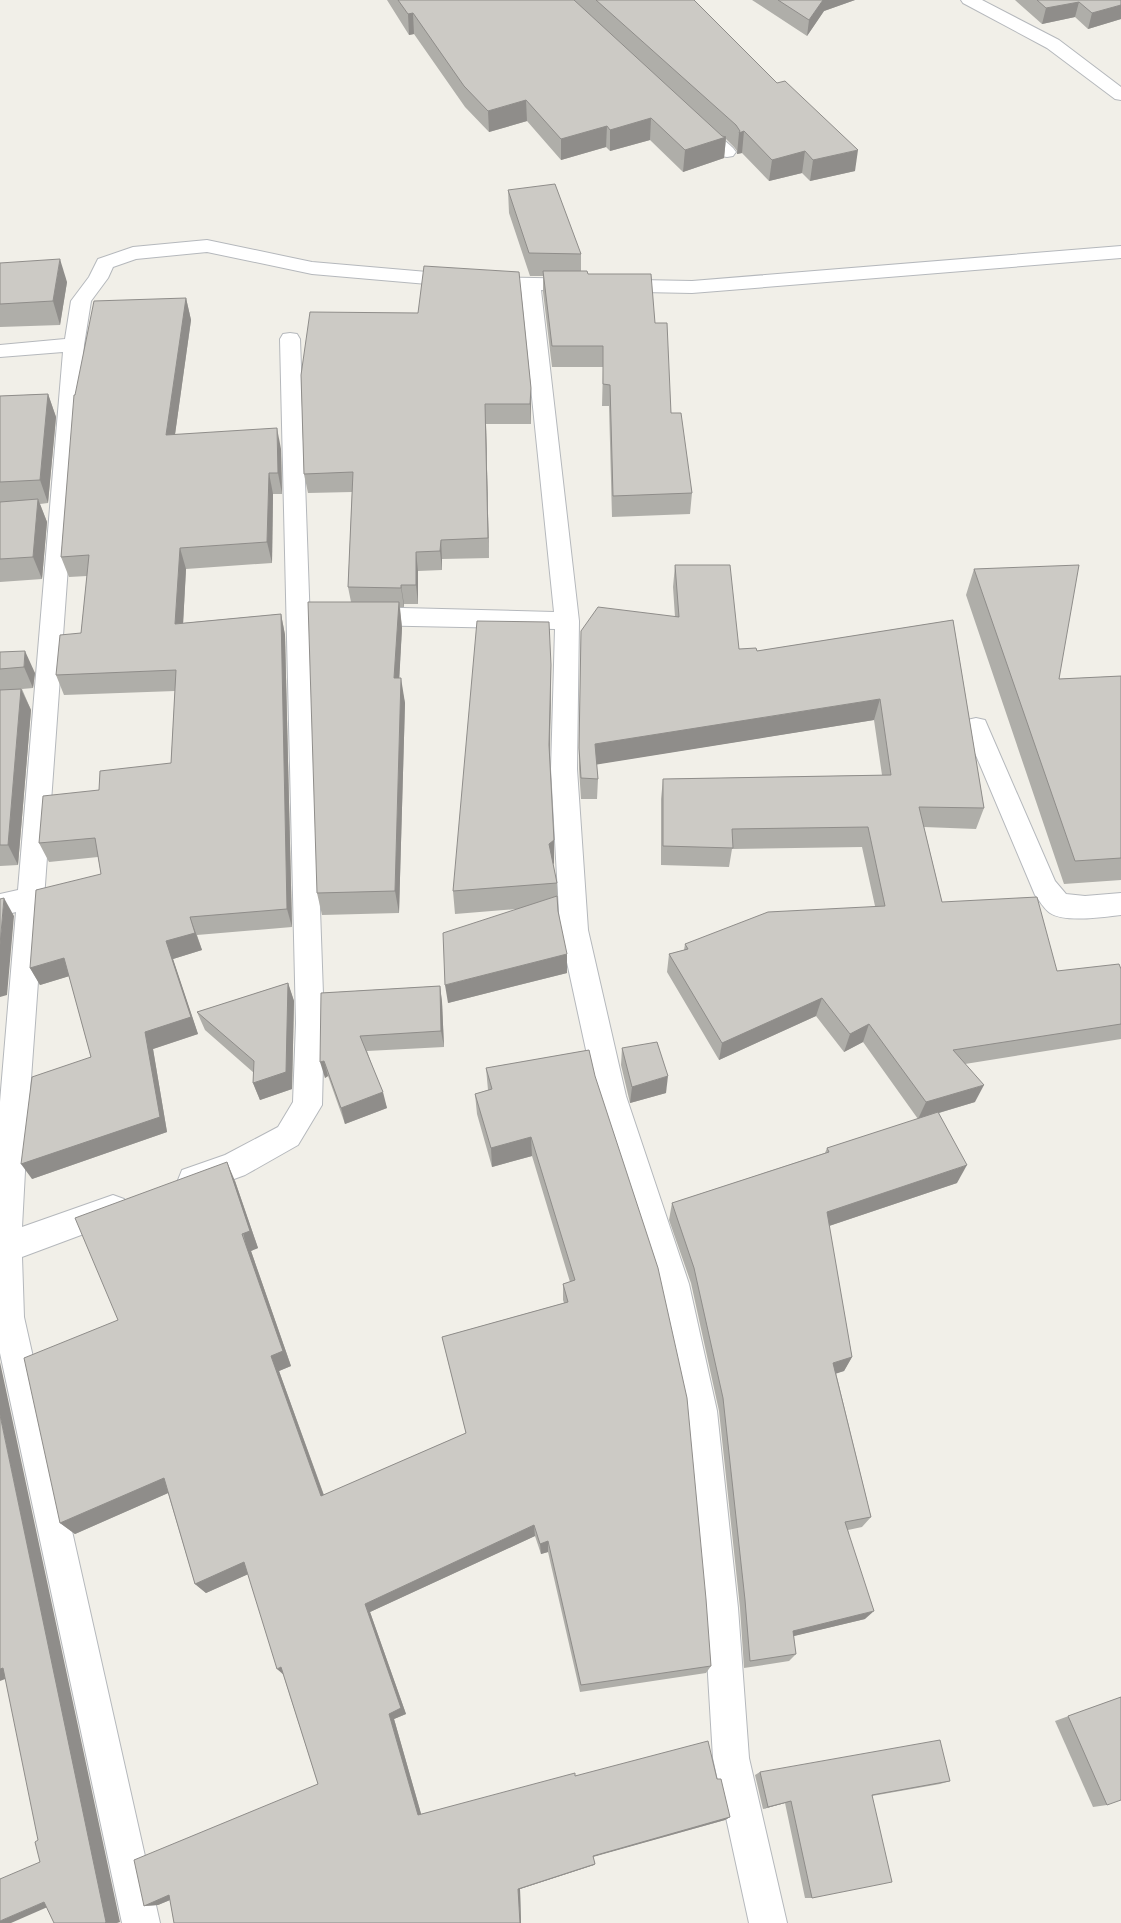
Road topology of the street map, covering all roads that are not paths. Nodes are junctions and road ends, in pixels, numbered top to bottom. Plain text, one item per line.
1 (969, 0) edge
2 (1119, 92) edge
3 (685, 114) edge
4 (727, 152) dead end
5 (1121, 252) edge
6 (530, 284) junction
7 (290, 339) dead end
8 (74, 346) junction
9 (0, 351) edge
10 (318, 615) junction
11 (567, 621) junction
12 (976, 727) dead end
13 (31, 898) junction
14 (1121, 904) edge
15 (0, 905) edge
16 (170, 1188) edge
17 (134, 1202) edge
18 (6, 1248) junction
19 (141, 1923) edge
20 (768, 1923) edge

1 - 2 street
3 - 4 street
5 - 6 street
6 - 8 street
6 - 11 street
7 - 10 street
8 - 9 street
8 - 13 street
10 - 11 street
10 - 16 street
11 - 20 street
12 - 14 street
13 - 15 street
13 - 18 street
17 - 18 street
18 - 19 street

